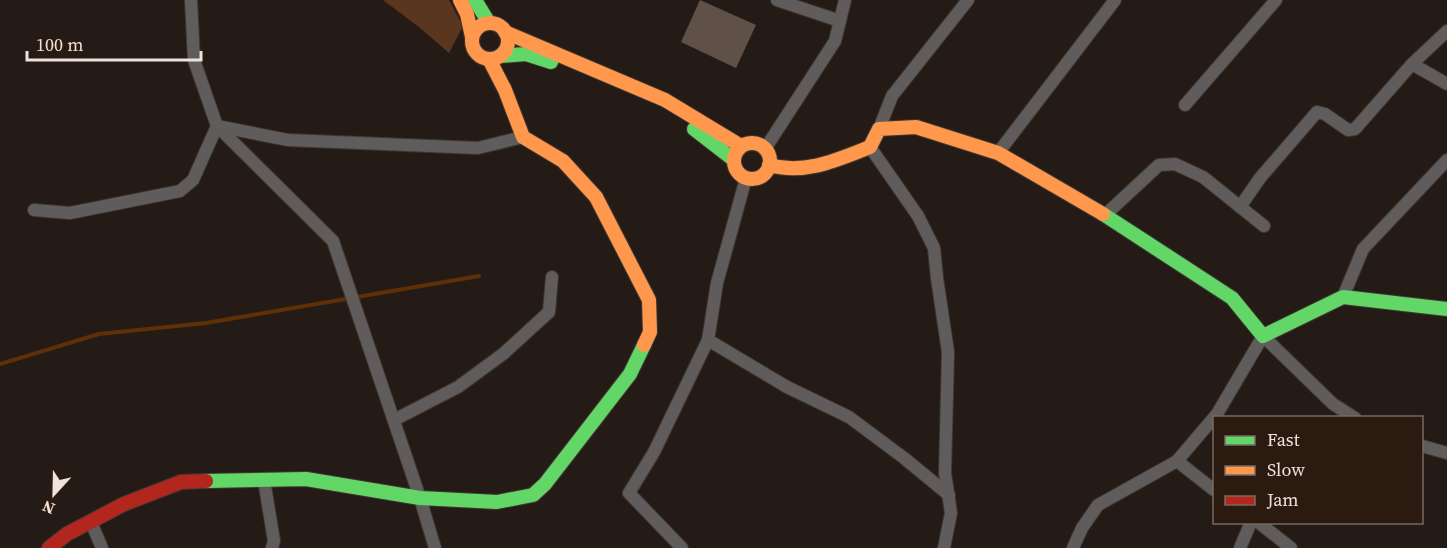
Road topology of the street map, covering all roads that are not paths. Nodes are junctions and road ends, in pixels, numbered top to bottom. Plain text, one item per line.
1 (191, 0) edge
2 (460, 0) edge
3 (475, 0) edge
4 (777, 0) edge
5 (845, 0) edge
6 (968, 0) edge
7 (1115, 0) edge
8 (1276, 0) edge
9 (840, 21) junction
10 (489, 23) junction
11 (1447, 31) edge
12 (505, 32) junction
13 (472, 37) junction
14 (494, 57) junction
15 (1412, 64) junction
16 (1447, 84) edge
17 (1185, 105) dead end
18 (217, 126) junction
19 (879, 129) junction
20 (523, 137) junction
21 (741, 146) junction
22 (870, 147) junction
23 (765, 149) junction
24 (998, 153) junction
25 (734, 160) junction
26 (1447, 160) edge
27 (769, 165) junction
28 (746, 178) junction
29 (1240, 207) junction
30 (34, 210) dead end
31 (1105, 214) junction
32 (1264, 226) dead end
33 (552, 277) dead end
34 (1343, 297) junction
35 (1447, 309) edge
36 (1263, 336) junction
37 (708, 340) junction
38 (1215, 416) edge
39 (1353, 416) edge
40 (1213, 419) edge
41 (394, 420) junction
42 (1423, 446) edge
43 (1447, 453) edge
44 (1177, 461) junction
45 (264, 480) junction
46 (1213, 488) edge
47 (949, 495) junction
48 (420, 498) junction
49 (91, 522) junction
50 (1250, 524) edge
51 (1261, 524) edge
52 (49, 548) edge
53 (102, 548) edge
54 (272, 548) edge
55 (435, 548) edge
56 (682, 548) edge
57 (944, 548) edge
58 (1073, 548) edge
59 (1240, 548) edge
60 (1291, 548) edge

1 - 18 street
2 - 13 street
3 - 10 street
4 - 9 street
5 - 9 street
6 - 19 street
7 - 24 street
8 - 17 street
9 - 23 street
10 - 12 street
10 - 13 street
11 - 15 street
12 - 14 street
12 - 21 street
13 - 14 street
14 - 20 street
14 - 25 street
15 - 16 street
15 - 29 street
18 - 20 street
18 - 30 street
18 - 41 street
19 - 22 street
19 - 24 street
20 - 48 street
21 - 23 street
21 - 25 street
22 - 27 street
22 - 47 street
23 - 27 street
24 - 31 street
25 - 28 street
26 - 34 street
27 - 28 street
28 - 37 street
29 - 31 street
29 - 32 street
31 - 36 street
33 - 41 street
34 - 35 street
34 - 36 street
36 - 38 street
36 - 39 street
37 - 47 street
37 - 56 street
40 - 44 street
41 - 48 street
42 - 43 street
44 - 46 street
44 - 58 street
45 - 48 street
45 - 49 street
45 - 54 street
47 - 57 street
48 - 55 street
49 - 52 street
49 - 53 street
50 - 59 street
51 - 60 street

